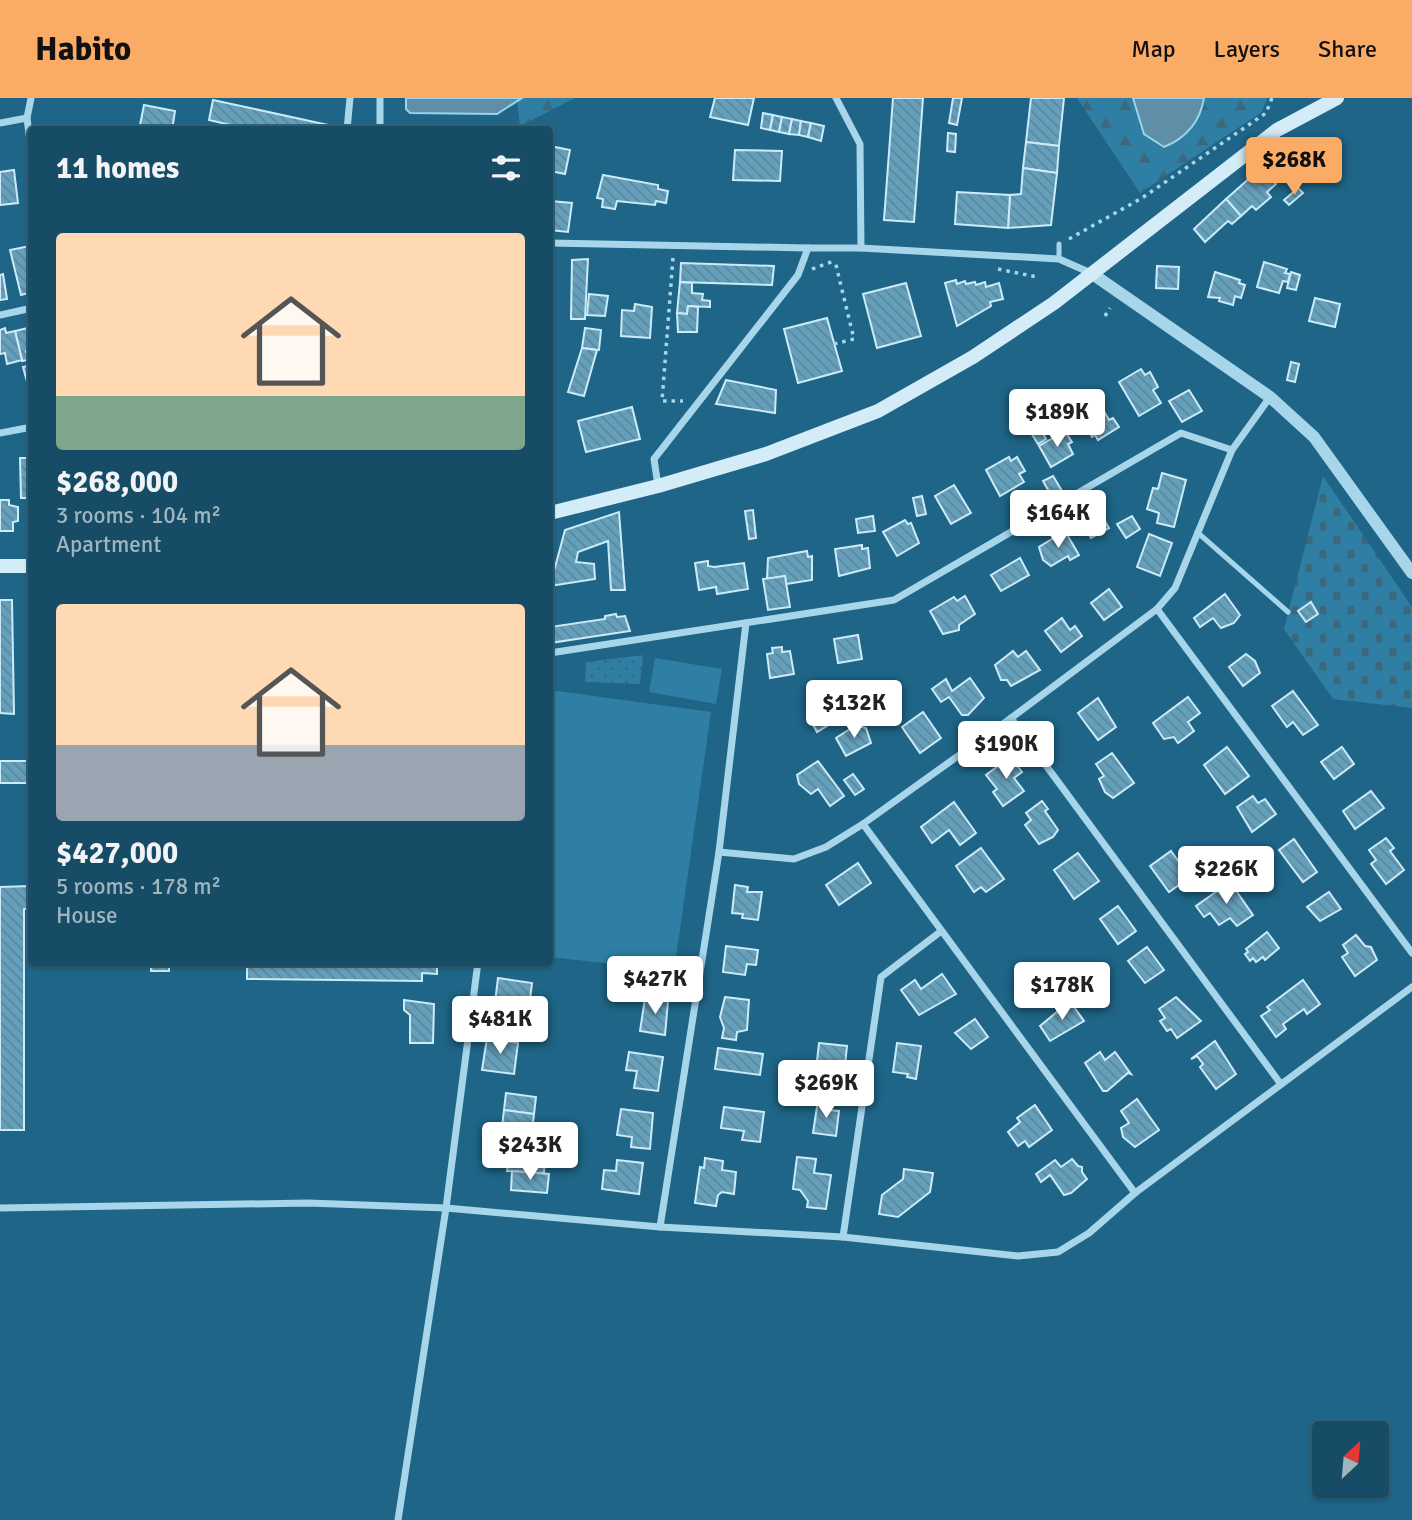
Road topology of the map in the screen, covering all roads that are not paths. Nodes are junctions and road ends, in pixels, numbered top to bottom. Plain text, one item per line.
1 (30, 98) edge
2 (350, 98) edge
3 (380, 98) edge
4 (836, 98) edge
5 (1338, 98) edge
6 (1320, 101) edge
7 (27, 118) junction
8 (0, 122) edge
9 (28, 126) edge
10 (347, 126) edge
11 (380, 126) edge
12 (553, 243) edge
13 (1059, 244) road end
14 (808, 248) junction
15 (861, 248) junction
16 (1059, 259) junction
17 (1094, 275) junction
18 (28, 309) edge
19 (0, 315) edge
20 (1270, 397) junction
21 (28, 428) edge
22 (0, 433) edge
23 (1232, 450) junction
24 (658, 486) junction
25 (553, 512) edge
26 (1197, 532) junction
27 (0, 566) edge
28 (28, 566) edge
29 (1412, 573) edge
30 (1157, 609) junction
31 (1288, 612) dead end
32 (746, 623) junction
33 (553, 653) edge
34 (1011, 718) junction
35 (863, 824) junction
36 (719, 852) junction
37 (940, 932) junction
38 (1412, 953) edge
39 (477, 966) edge
40 (1412, 987) edge
41 (1280, 1083) junction
42 (1135, 1193) junction
43 (0, 1208) edge
44 (446, 1208) junction
45 (660, 1227) junction
46 (843, 1237) junction
47 (398, 1520) edge

1 - 7 street
2 - 10 street
3 - 11 street
4 - 15 street
5 - 6 main road
6 - 17 main road
7 - 8 street
7 - 9 street
12 - 14 street
13 - 16 lane
14 - 15 street
14 - 24 street
15 - 16 street
16 - 17 street
17 - 20 street
17 - 24 main road
18 - 19 street
20 - 23 street
20 - 29 street
21 - 22 street
23 - 26 street
23 - 32 street
24 - 25 main road
26 - 30 street
26 - 31 lane
27 - 28 main road
30 - 34 street
30 - 38 street
32 - 33 street
32 - 36 street
34 - 35 street
34 - 41 street
35 - 36 street
35 - 37 street
36 - 45 street
37 - 42 street
37 - 46 street
39 - 44 street
40 - 41 street
41 - 42 street
42 - 46 street
43 - 44 street
44 - 45 street
44 - 47 street
45 - 46 street

